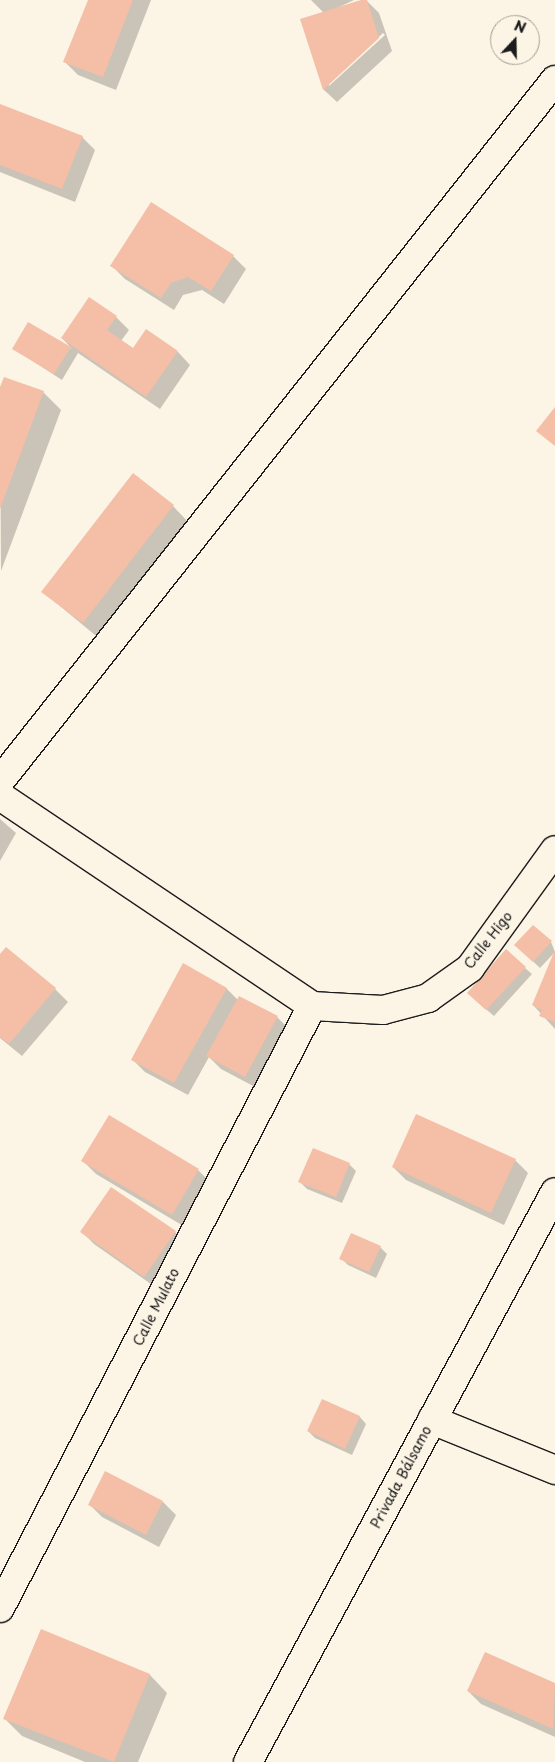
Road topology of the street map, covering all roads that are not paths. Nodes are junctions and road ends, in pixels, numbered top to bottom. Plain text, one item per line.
1 (555, 80) edge
2 (0, 781) edge
3 (0, 796) edge
4 (555, 850) edge
5 (312, 1006) junction
6 (555, 1192) edge
7 (432, 1420) junction
8 (555, 1470) edge
9 (0, 1608) edge
10 (248, 1762) edge

1 - 2 street
3 - 5 street
4 - 5 street, Calle Higo
5 - 9 street, Calle Mulato
6 - 7 street, Privada Bálsamo
7 - 8 street
7 - 10 street, Privada Bálsamo

